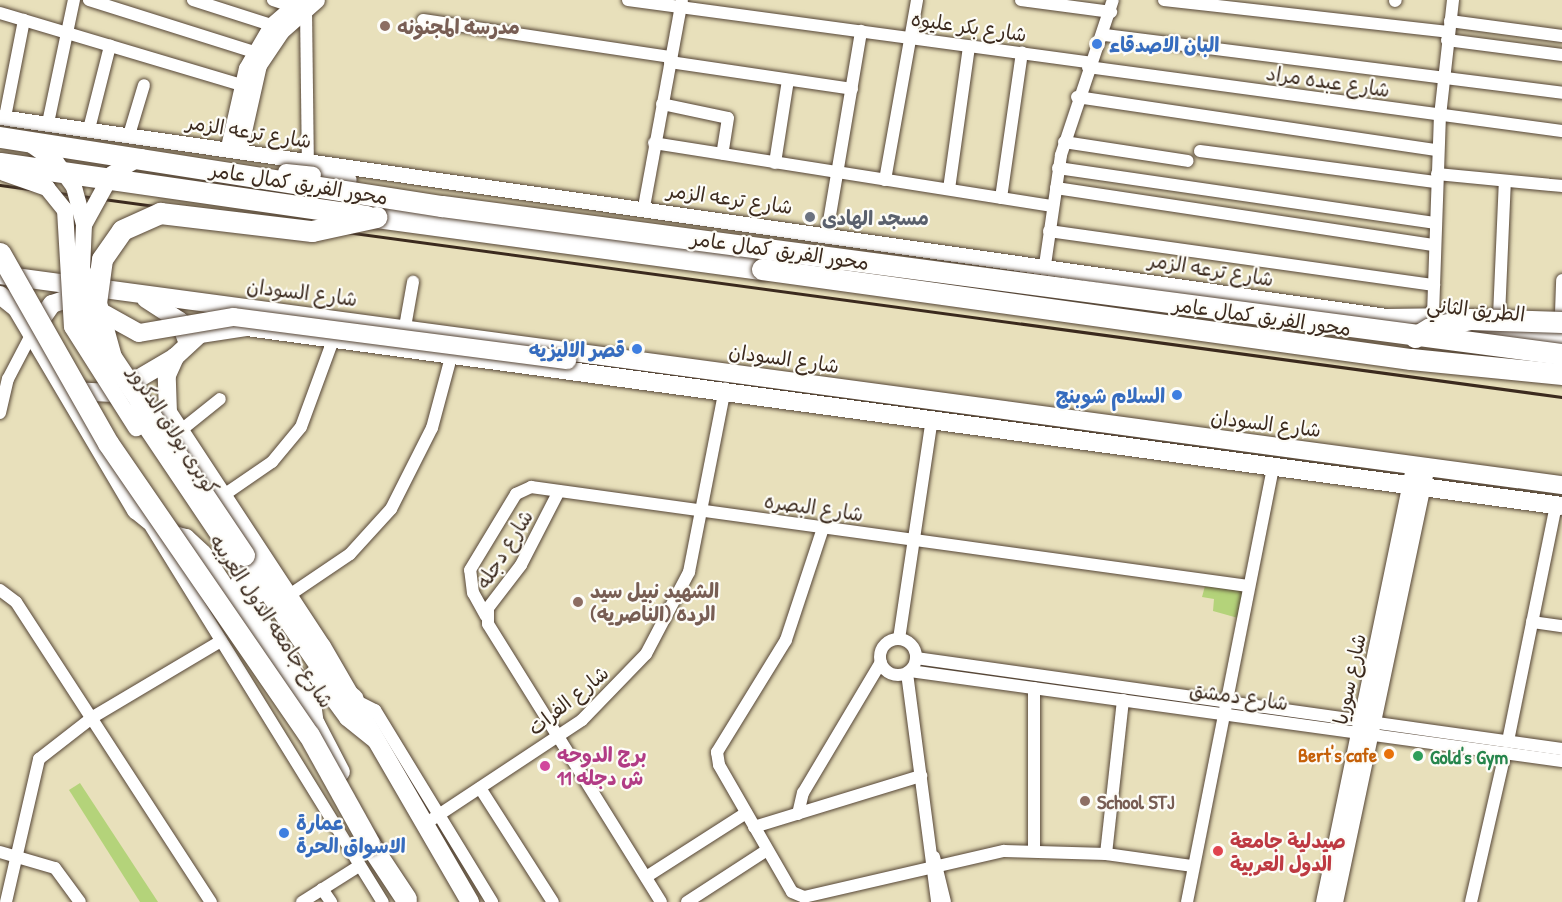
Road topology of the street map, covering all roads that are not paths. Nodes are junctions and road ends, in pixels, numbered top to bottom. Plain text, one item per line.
1 (74, 0) edge
2 (88, 0) edge
3 (193, 0) edge
4 (273, 0) edge
5 (628, 0) edge
6 (917, 0) edge
7 (1027, 0) edge
8 (1164, 0) edge
9 (1454, 0) edge
10 (681, 3) edge
11 (304, 4) edge
12 (1112, 6) edge
13 (0, 13) edge
14 (24, 20) junction
15 (423, 20) dead end
16 (271, 25) junction
17 (861, 31) junction
18 (1448, 31) junction
19 (64, 32) junction
20 (1106, 35) junction
21 (1562, 36) edge
22 (910, 38) junction
23 (110, 46) junction
24 (969, 46) junction
25 (254, 52) junction
26 (1022, 52) junction
27 (1562, 55) edge
28 (670, 59) junction
29 (1089, 65) junction
30 (1443, 77) junction
31 (788, 80) junction
32 (241, 85) junction
33 (144, 86) dead end
34 (5, 88) edge
35 (852, 89) junction
36 (1562, 93) edge
37 (1077, 97) junction
38 (662, 104) junction
39 (1440, 116) junction
40 (48, 123) junction
41 (1, 126) edge
42 (86, 129) junction
43 (1562, 131) edge
44 (129, 135) junction
45 (654, 142) junction
46 (1064, 142) junction
47 (234, 148) junction
48 (1438, 150) junction
49 (1200, 151) dead end
50 (722, 154) junction
51 (1188, 162) dead end
52 (0, 163) edge
53 (775, 163) junction
54 (310, 168) junction
55 (1058, 168) junction
56 (0, 172) edge
57 (838, 173) junction
58 (1437, 178) junction
59 (349, 180) dead end
60 (885, 180) junction
61 (1505, 181) junction
62 (1562, 186) edge
63 (82, 188) dead end
64 (1056, 188) junction
65 (949, 189) junction
66 (1001, 198) junction
67 (1053, 206) junction
68 (644, 207) junction
69 (375, 217) junction
70 (1436, 223) junction
71 (84, 225) junction
72 (784, 227) junction
73 (1049, 231) junction
74 (821, 232) junction
75 (1435, 245) junction
76 (0, 253) edge
77 (1045, 265) junction
78 (80, 267) junction
79 (765, 274) dead end
80 (0, 275) edge
81 (807, 279) dead end
82 (1140, 279) junction
83 (1562, 280) edge
84 (413, 282) dead end
85 (1434, 285) junction
86 (105, 290) junction
87 (1234, 293) junction
88 (133, 294) junction
89 (0, 295) edge
90 (194, 301) junction
91 (1433, 315) junction
92 (1386, 316) junction
93 (1499, 316) junction
94 (1562, 316) edge
95 (405, 327) junction
96 (1140, 328) dead end
97 (32, 333) junction
98 (1415, 337) junction
99 (193, 338) junction
100 (1562, 338) edge
101 (1226, 339) dead end
102 (333, 340) junction
103 (1562, 354) edge
104 (611, 356) junction
105 (175, 357) junction
106 (451, 357) junction
107 (1562, 374) edge
108 (725, 389) junction
109 (61, 391) junction
110 (220, 399) dead end
111 (933, 410) junction
112 (0, 413) edge
113 (180, 431) junction
114 (1273, 466) junction
115 (1420, 466) junction
116 (1480, 473) junction
117 (1416, 485) junction
118 (1562, 485) edge
119 (559, 491) junction
120 (221, 497) junction
121 (1560, 502) edge
122 (704, 512) junction
123 (149, 524) junction
124 (823, 528) junction
125 (916, 541) junction
126 (235, 560) junction
127 (1248, 586) junction
128 (0, 590) edge
129 (288, 597) junction
130 (486, 616) junction
131 (1532, 622) junction
132 (1562, 626) edge
133 (899, 639) junction
134 (221, 641) junction
135 (916, 658) junction
136 (881, 662) junction
137 (909, 672) junction
138 (1034, 688) junction
139 (353, 699) junction
140 (1123, 700) junction
141 (1222, 707) junction
142 (93, 717) junction
143 (316, 724) junction
144 (1367, 728) junction
145 (556, 737) junction
146 (375, 741) junction
147 (1506, 747) junction
148 (1562, 749) edge
149 (1562, 761) edge
150 (921, 776) junction
151 (480, 788) junction
152 (746, 813) junction
153 (798, 814) junction
154 (432, 820) junction
155 (754, 827) junction
156 (767, 850) junction
157 (1034, 850) junction
158 (0, 852) edge
159 (1106, 854) junction
160 (15, 855) junction
161 (933, 865) junction
162 (359, 866) junction
163 (1193, 866) junction
164 (646, 877) junction
165 (322, 889) junction
166 (406, 901) edge
167 (6, 902) edge
168 (80, 902) edge
169 (211, 902) edge
170 (302, 902) edge
171 (331, 902) edge
172 (383, 902) edge
173 (470, 902) edge
174 (492, 902) edge
175 (552, 902) edge
176 (661, 902) edge
177 (687, 902) edge
178 (937, 902) edge
179 (945, 902) edge
180 (1187, 902) edge
181 (1323, 902) edge
182 (1335, 902) edge
183 (1471, 902) edge

1 - 19 street
2 - 25 street
3 - 16 street
4 - 11 street
5 - 10 street, شارع بكر عليوه
6 - 22 street
7 - 12 street
8 - 18 street
9 - 18 street
10 - 17 street, شارع بكر عليوه
10 - 28 street
11 - 16 street
11 - 47 street
11 - 54 street
12 - 20 street
13 - 14 street
14 - 19 street
14 - 34 street
15 - 28 street
16 - 25 street
17 - 22 street, شارع بكر عليوه
17 - 35 street
18 - 21 street
18 - 27 street
18 - 30 street
19 - 23 street
19 - 40 street
20 - 29 street
20 - 30 street
22 - 24 street, شارع بكر عليوه
22 - 60 street
23 - 32 street
23 - 42 street
24 - 26 street, شارع بكر عليوه
24 - 65 street
25 - 32 street
26 - 29 street, شارع بكر عليوه
26 - 66 street
28 - 31 street
28 - 38 street
29 - 37 street
29 - 39 street, شارع عبده مراد
30 - 36 street
30 - 39 street
31 - 35 street
31 - 53 street
32 - 47 street
33 - 44 street
34 - 41 street
35 - 57 street
37 - 46 street
37 - 48 street
38 - 45 street
38 - 50 street
39 - 43 street, شارع عبده مراد
39 - 48 street
40 - 41 street, شارع ترعه الزمر
40 - 42 street, شارع ترعه الزمر
41 - 71 main road, كوبرى بولاق الدكرور, bridge
41 - 98 highway, محور الفريق كمال عامر, bridge
42 - 44 street, شارع ترعه الزمر
42 - 63 street
44 - 47 street, شارع ترعه الزمر
45 - 50 street
45 - 68 street
46 - 51 street
46 - 55 street
47 - 54 street, شارع ترعه الزمر
48 - 58 street
49 - 58 street
50 - 53 street
52 - 69 highway, محور الفريق كمال عامر, bridge
53 - 57 street
54 - 59 main road
54 - 68 street, شارع ترعه الزمر
54 - 71 main road, bridge
55 - 64 street
55 - 70 street
56 - 126 main road, كوبرى بولاق الدكرور, bridge
57 - 60 street
57 - 74 street
58 - 61 street
58 - 70 street
60 - 65 street
61 - 62 street
61 - 93 street
64 - 67 street
64 - 75 street
65 - 66 street
66 - 67 street
67 - 73 street
68 - 72 street, شارع ترعه الزمر
69 - 107 highway, محور الفريق كمال عامر, bridge
69 - 126 highway, bridge
70 - 75 street
71 - 78 main road, كوبرى بولاق الدكرور, bridge
72 - 74 street, شارع ترعه الزمر
72 - 79 street
73 - 77 street
73 - 85 street
74 - 77 street, شارع ترعه الزمر
74 - 81 street
75 - 85 street
76 - 166 highway, bridge
77 - 82 street, شارع ترعه الزمر
78 - 104 main road, bridge
78 - 126 main road, كوبرى بولاق الدكرور, bridge
80 - 86 main road, شارع السودان
82 - 87 street, شارع ترعه الزمر
82 - 96 street
83 - 94 street
84 - 95 street
85 - 91 street
86 - 88 main road, شارع السودان
86 - 97 main road
87 - 92 street, شارع ترعه الزمر
87 - 101 street
88 - 90 main road, شارع السودان
88 - 99 main road
89 - 97 main road
90 - 95 main road, شارع السودان
90 - 99 main road
91 - 92 street, شارع ترعه الزمر
91 - 93 street, شارع ترعه الزمر
92 - 100 street, الطريق الثاني
93 - 94 street, شارع ترعه الزمر
94 - 98 highway, bridge
95 - 104 main road, شارع السودان
97 - 109 main road
97 - 112 street
98 - 103 highway, محور الفريق كمال عامر, bridge
99 - 102 main road, شارع السودان
99 - 105 main road, شارع جامعه الدول العربيه
102 - 106 main road, شارع السودان
102 - 120 street
104 - 111 main road, شارع السودان
105 - 109 main road
105 - 113 main road, شارع جامعه الدول العربيه
106 - 108 main road, شارع السودان
106 - 129 street
108 - 111 main road, شارع السودان
108 - 122 street, شارع الفرات
109 - 123 main road
110 - 113 street
111 - 114 main road, شارع السودان
111 - 115 main road, شارع السودان
111 - 125 street
113 - 120 main road, شارع جامعه الدول العربيه
114 - 117 main road, شارع السودان
114 - 127 street
115 - 116 main road, شارع السودان
115 - 117 street, شارع سوريا
116 - 118 main road, شارع السودان
116 - 121 main road
117 - 121 main road, شارع السودان
117 - 144 street, شارع سوريا
119 - 122 street, شارع البصره
119 - 130 street, شارع دجله
119 - 130 street, شارع البصره
120 - 129 main road, شارع جامعه الدول العربيه
121 - 131 street
122 - 124 street, شارع البصره
122 - 145 street, شارع الفرات
123 - 134 street
123 - 143 main road, شارع جامعه الدول العربيه
124 - 125 street, شارع البصره
124 - 152 street
125 - 127 street, شارع البصره
125 - 133 street
126 - 139 highway
126 - 143 main road, كوبرى بولاق الدكرور
126 - 146 main road, كوبرى بولاق الدكرور
127 - 141 street
128 - 142 street
129 - 139 main road, شارع جامعه الدول العربيه
130 - 145 street, شارع دجله
131 - 132 street
131 - 147 street
133 - 135 street
133 - 136 street
134 - 142 street
134 - 162 street
135 - 137 street
135 - 141 street, شارع دمشق
136 - 137 street
136 - 153 street
137 - 138 street, شارع دمشق
137 - 150 street
138 - 140 street, شارع دمشق
138 - 157 street
139 - 146 main road, شارع جامعه الدول العربيه
139 - 154 street
140 - 141 street, شارع دمشق
140 - 159 street
141 - 144 street, شارع دمشق
141 - 163 street
142 - 160 street
142 - 169 street
143 - 166 main road, شارع جامعه الدول العربيه
144 - 147 street, شارع دمشق
144 - 181 street, شارع سوريا
144 - 182 street, شارع سوريا
145 - 151 street, شارع الفرات
145 - 164 street, شارع دجله
146 - 154 main road, شارع جامعه الدول العربيه
147 - 148 street, شارع دمشق
147 - 149 street, شارع دمشق
147 - 183 street
150 - 153 street
150 - 161 street
151 - 154 street, شارع الفرات
151 - 175 street
152 - 155 street
152 - 164 street
153 - 155 street
154 - 173 main road, شارع جامعه الدول العربيه
154 - 174 street
155 - 156 street
156 - 161 street
156 - 177 street
157 - 159 street
157 - 161 street
158 - 160 street
159 - 163 street
160 - 167 street
160 - 168 street
161 - 178 street
161 - 179 street
162 - 165 street
162 - 172 street
163 - 180 street
164 - 176 street, شارع دجله
165 - 170 street
165 - 171 street

